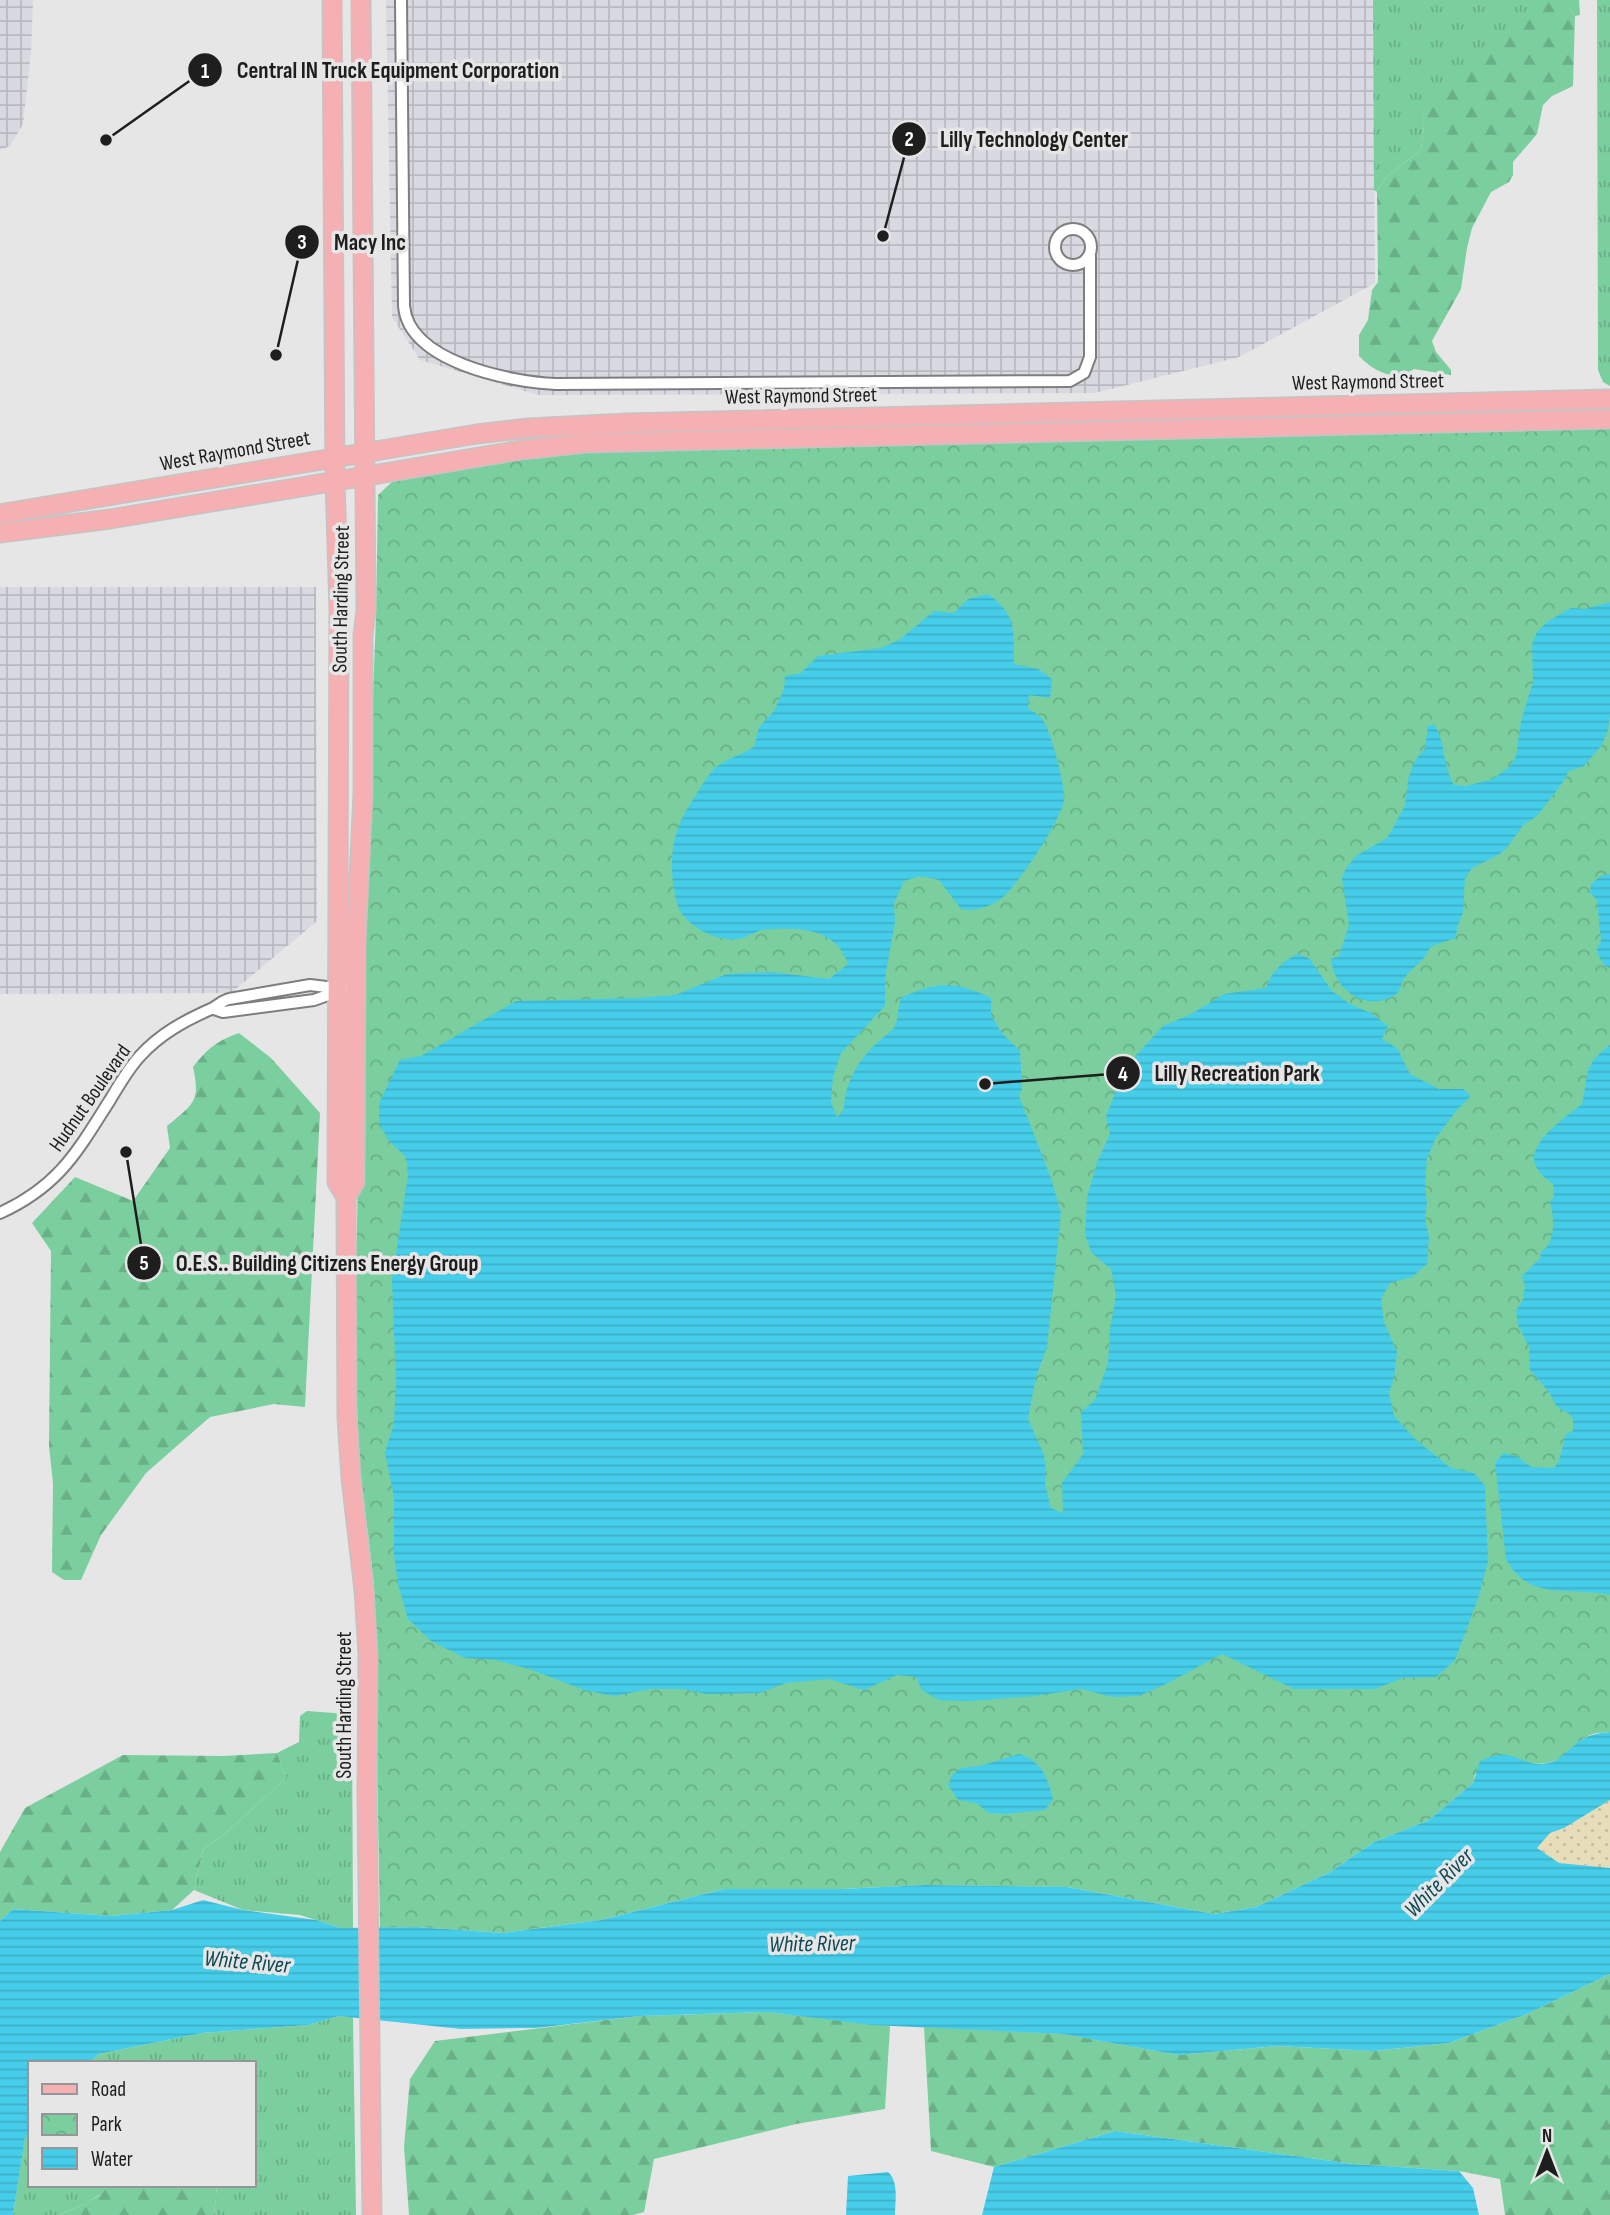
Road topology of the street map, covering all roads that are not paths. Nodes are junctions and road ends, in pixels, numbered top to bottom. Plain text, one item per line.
1 (332, 0) edge
2 (362, 0) edge
3 (401, 0) edge
4 (363, 125) junction
5 (334, 126) junction
6 (1090, 256) junction
7 (1078, 265) junction
8 (1090, 282) junction
9 (1610, 399) edge
10 (1048, 412) junction
11 (1610, 419) edge
12 (1050, 432) junction
13 (365, 452) junction
14 (335, 457) junction
15 (365, 476) junction
16 (335, 481) junction
17 (0, 514) edge
18 (0, 533) edge
19 (339, 690) junction
20 (363, 693) junction
21 (347, 989) junction
22 (0, 1213) edge
23 (372, 2215) edge

1 - 5 main road, South Harding Street
2 - 4 main road, South Harding Street
3 - 8 street
4 - 5 main road
4 - 13 main road, South Harding Street
5 - 14 main road, South Harding Street
6 - 7 street
6 - 7 street
6 - 8 street
7 - 8 street
9 - 10 main road, West Raymond Street
10 - 12 main road
10 - 13 main road, West Raymond Street
11 - 12 main road, West Raymond Street
12 - 15 main road, West Raymond Street
13 - 14 main road, West Raymond Street
13 - 15 main road, South Harding Street
14 - 16 main road, South Harding Street
14 - 17 main road, West Raymond Street
15 - 16 main road, West Raymond Street
15 - 20 main road, South Harding Street
16 - 18 main road, West Raymond Street
16 - 19 main road, South Harding Street
19 - 20 main road
19 - 21 main road, South Harding Street
20 - 21 main road, South Harding Street
21 - 22 street, Hudnut Boulevard
21 - 23 main road, South Harding Street

